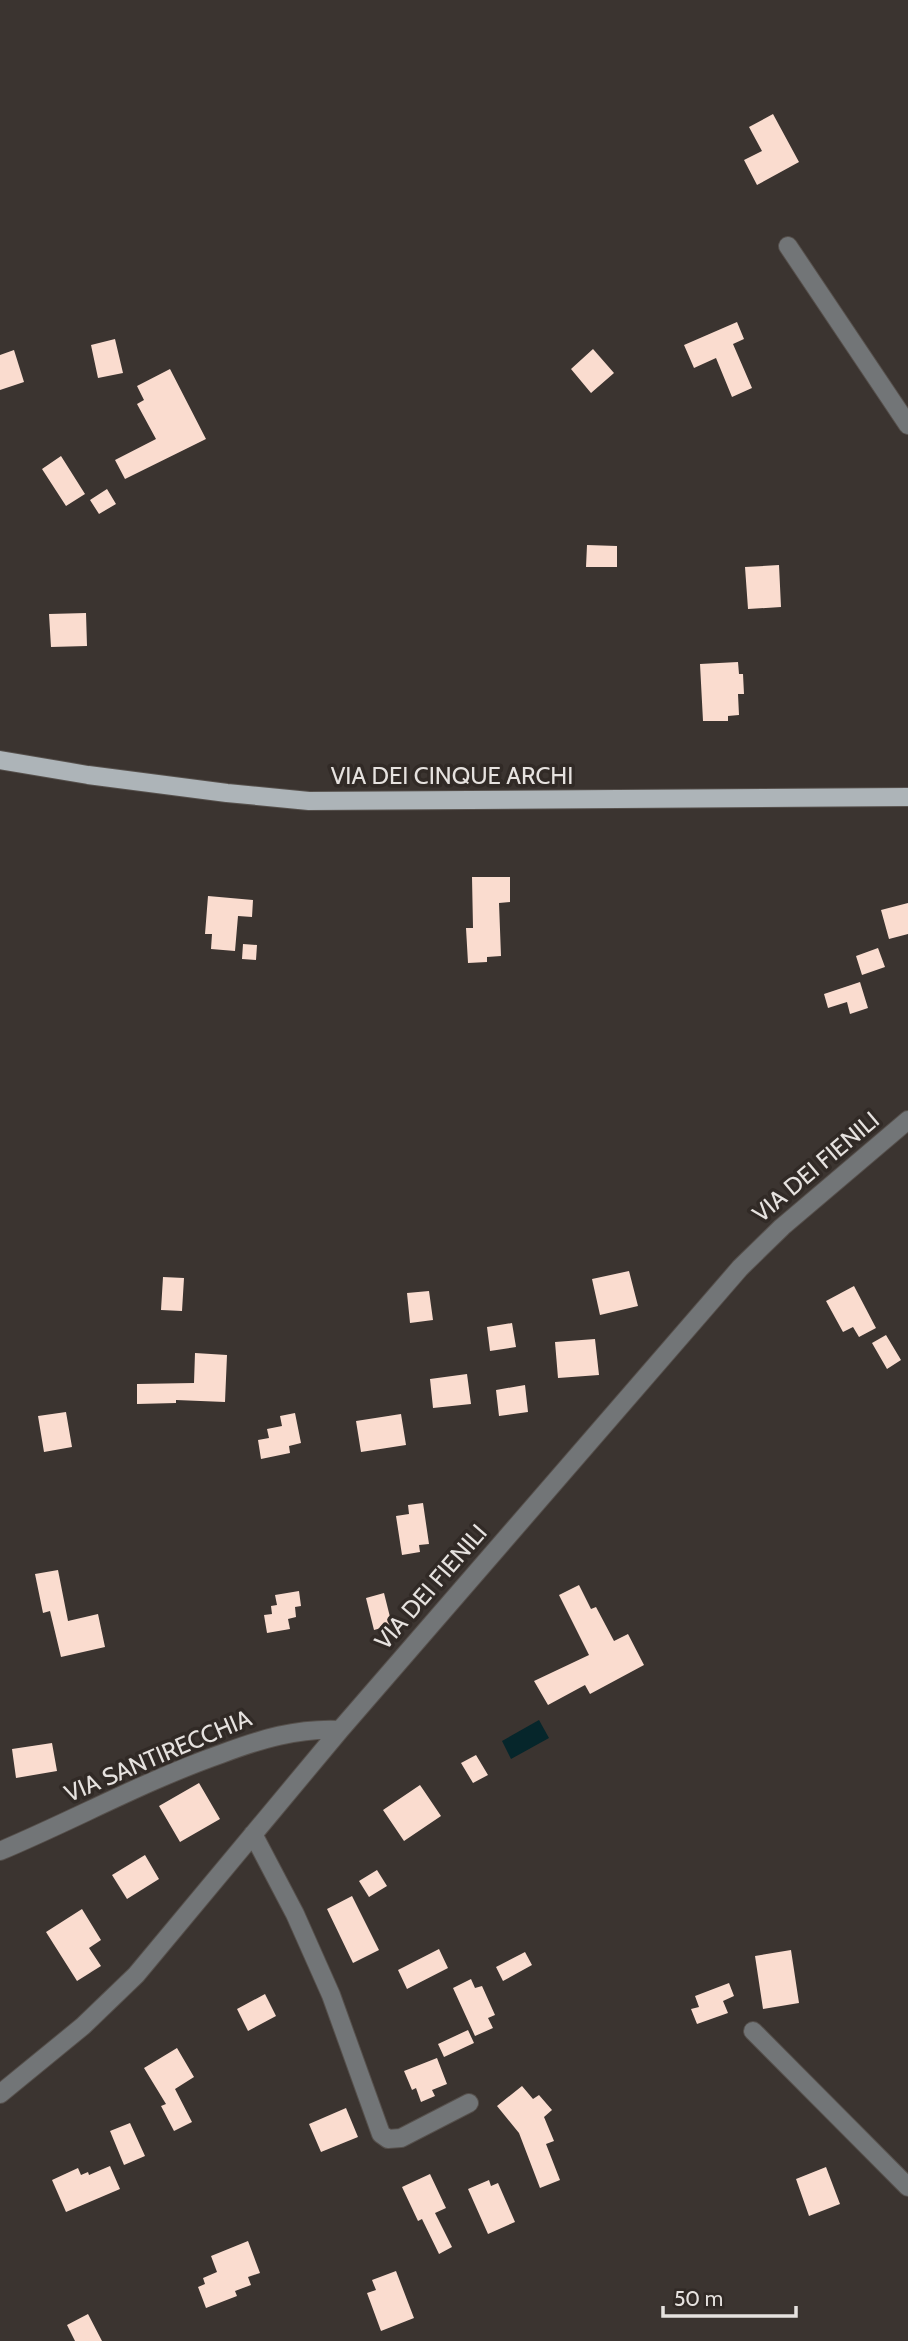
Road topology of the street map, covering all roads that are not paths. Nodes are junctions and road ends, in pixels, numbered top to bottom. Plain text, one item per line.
1 (788, 246) dead end
2 (908, 425) edge
3 (0, 760) edge
4 (908, 797) edge
5 (908, 1121) edge
6 (340, 1730) junction
7 (253, 1834) junction
8 (0, 1852) edge
9 (752, 2031) dead end
10 (0, 2094) edge
11 (469, 2103) dead end
12 (908, 2187) edge

1 - 2 street
3 - 4 main road, VIA DEI CINQUE ARCHI
5 - 6 street, VIA DEI FIENILI
6 - 7 street, VIA DEI FIENILI
6 - 8 street, VIA SANTIRECCHIA
7 - 10 street, VIA DEI FIENILI
7 - 11 street
9 - 12 street

